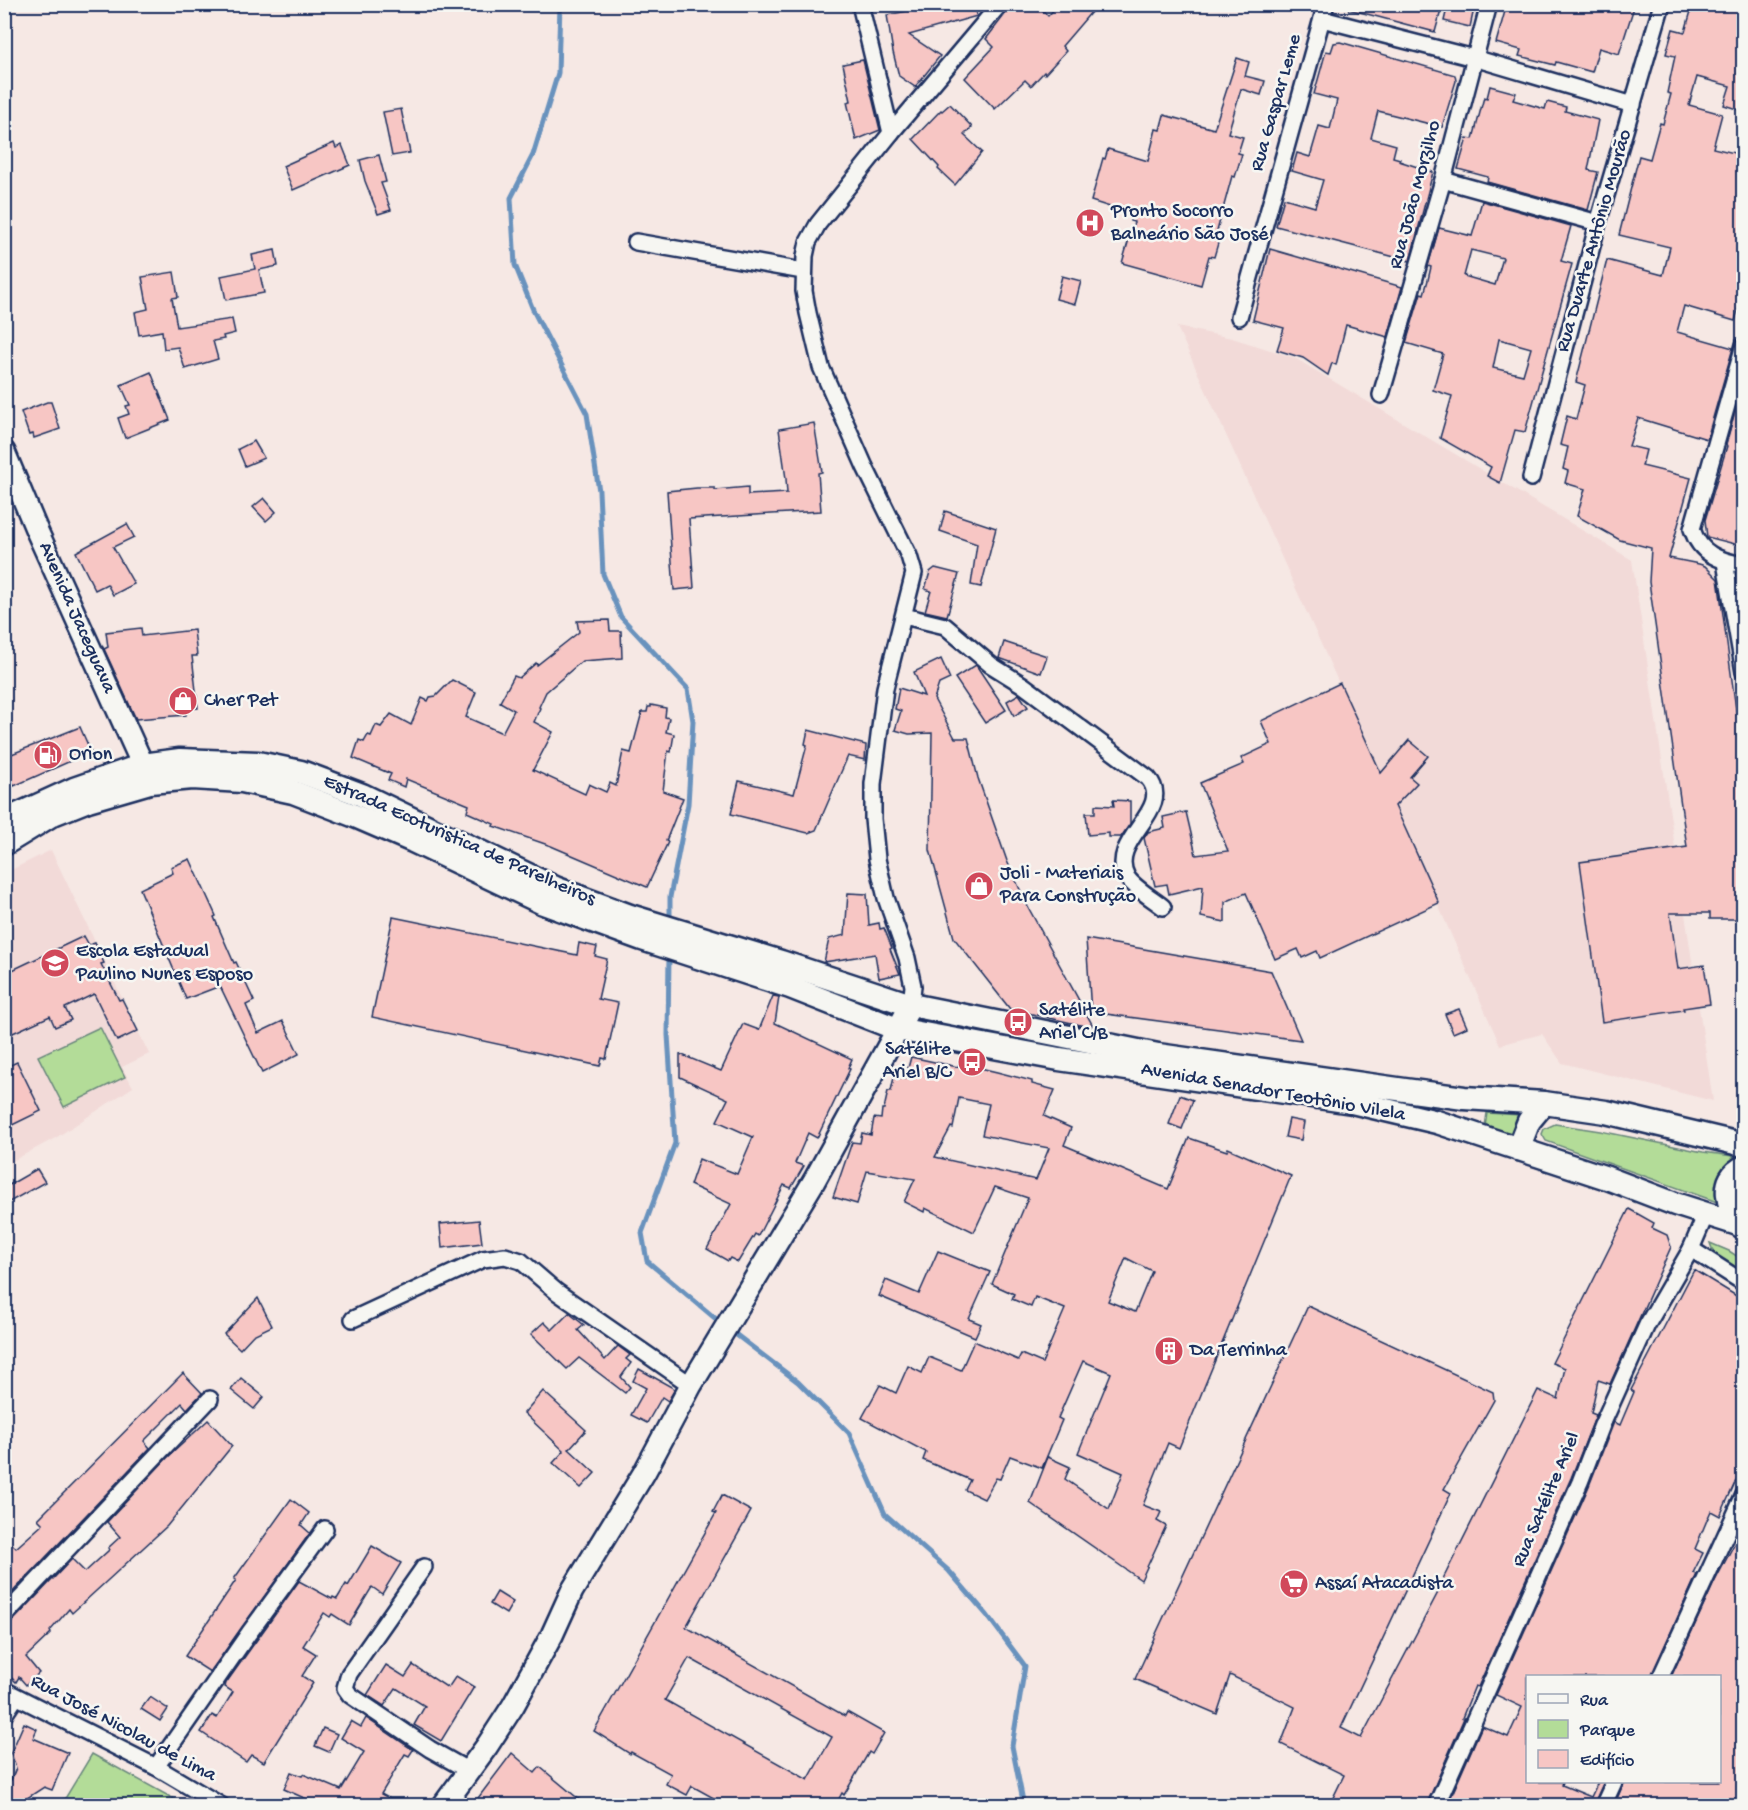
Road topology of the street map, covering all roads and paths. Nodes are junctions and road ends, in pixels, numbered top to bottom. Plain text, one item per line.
1 (860, 4) edge
2 (1000, 4) edge
3 (1489, 4) edge
4 (1662, 4) edge
5 (1324, 12) edge
6 (1474, 58) junction
7 (1633, 105) junction
8 (891, 133) junction
9 (1443, 180) junction
10 (1598, 223) junction
11 (636, 242) dead end
12 (803, 271) junction
13 (1239, 317) dead end
14 (1743, 345) edge
15 (1381, 395) dead end
16 (7, 466) edge
17 (1531, 478) dead end
18 (1725, 562) junction
19 (1743, 565) edge
20 (904, 616) junction
21 (1743, 672) edge
22 (147, 774) junction
23 (4, 821) edge
24 (4, 844) edge
25 (1162, 907) dead end
26 (681, 941) junction
27 (910, 1005) junction
28 (897, 1029) junction
29 (1544, 1103) junction
30 (1743, 1145) edge
31 (1518, 1149) junction
32 (1743, 1167) edge
33 (1706, 1214) junction
34 (1742, 1227) edge
35 (1691, 1249) junction
36 (1743, 1283) edge
37 (353, 1318) dead end
38 (691, 1385) junction
39 (210, 1399) dead end
40 (1743, 1495) edge
41 (325, 1529) dead end
42 (424, 1567) dead end
43 (4, 1616) edge
44 (1662, 1675) edge
45 (10, 1693) edge
46 (4, 1715) edge
47 (156, 1767) junction
48 (469, 1771) junction
49 (1614, 1783) edge
50 (222, 1806) edge
51 (443, 1806) edge
52 (1436, 1806) edge
53 (1603, 1806) edge

1 - 8 street
2 - 8 street
3 - 6 street, Rua João Morzilho
4 - 7 street, Rua Duarte Antônio Mourão
5 - 6 street
5 - 13 street, Rua Gaspar Leme
6 - 7 street
6 - 9 street, Rua João Morzilho
7 - 10 street, Rua Duarte Antônio Mourão
8 - 12 street
9 - 10 street
9 - 15 street, Rua João Morzilho
10 - 17 street, Rua Duarte Antônio Mourão
11 - 12 street
12 - 20 street
14 - 18 street
16 - 22 main road, Avenida Jaceguava
18 - 19 street
18 - 21 street
20 - 25 street
20 - 27 street
22 - 23 main road, Estrada Ecoturistica de Parelheiros
22 - 24 main road, Estrada Ecoturistica de Parelheiros
22 - 26 main road, Estrada Ecoturistica de Parelheiros
26 - 27 main road, Estrada Ecoturistica de Parelheiros
26 - 28 main road, Estrada Ecoturistica de Parelheiros
27 - 28 main road
27 - 29 main road, Avenida Senador Teotônio Vilela
28 - 31 main road, Avenida Senador Teotônio Vilela
28 - 38 main road
29 - 30 main road, Avenida Senador Teotônio Vilela
29 - 31 main road
31 - 33 main road, Avenida Senador Teotônio Vilela
32 - 34 main road
33 - 34 main road, Avenida Senador Teotônio Vilela
33 - 35 street, Rua Satélite Ariel
35 - 36 street
35 - 52 street, Rua Satélite Ariel
37 - 38 street
38 - 48 main road
39 - 43 street
40 - 44 street
41 - 47 street
42 - 48 street
45 - 46 street
45 - 47 street, Rua José Nicolau de Lima
47 - 50 street, Rua José Nicolau de Lima
48 - 51 main road
49 - 53 street

